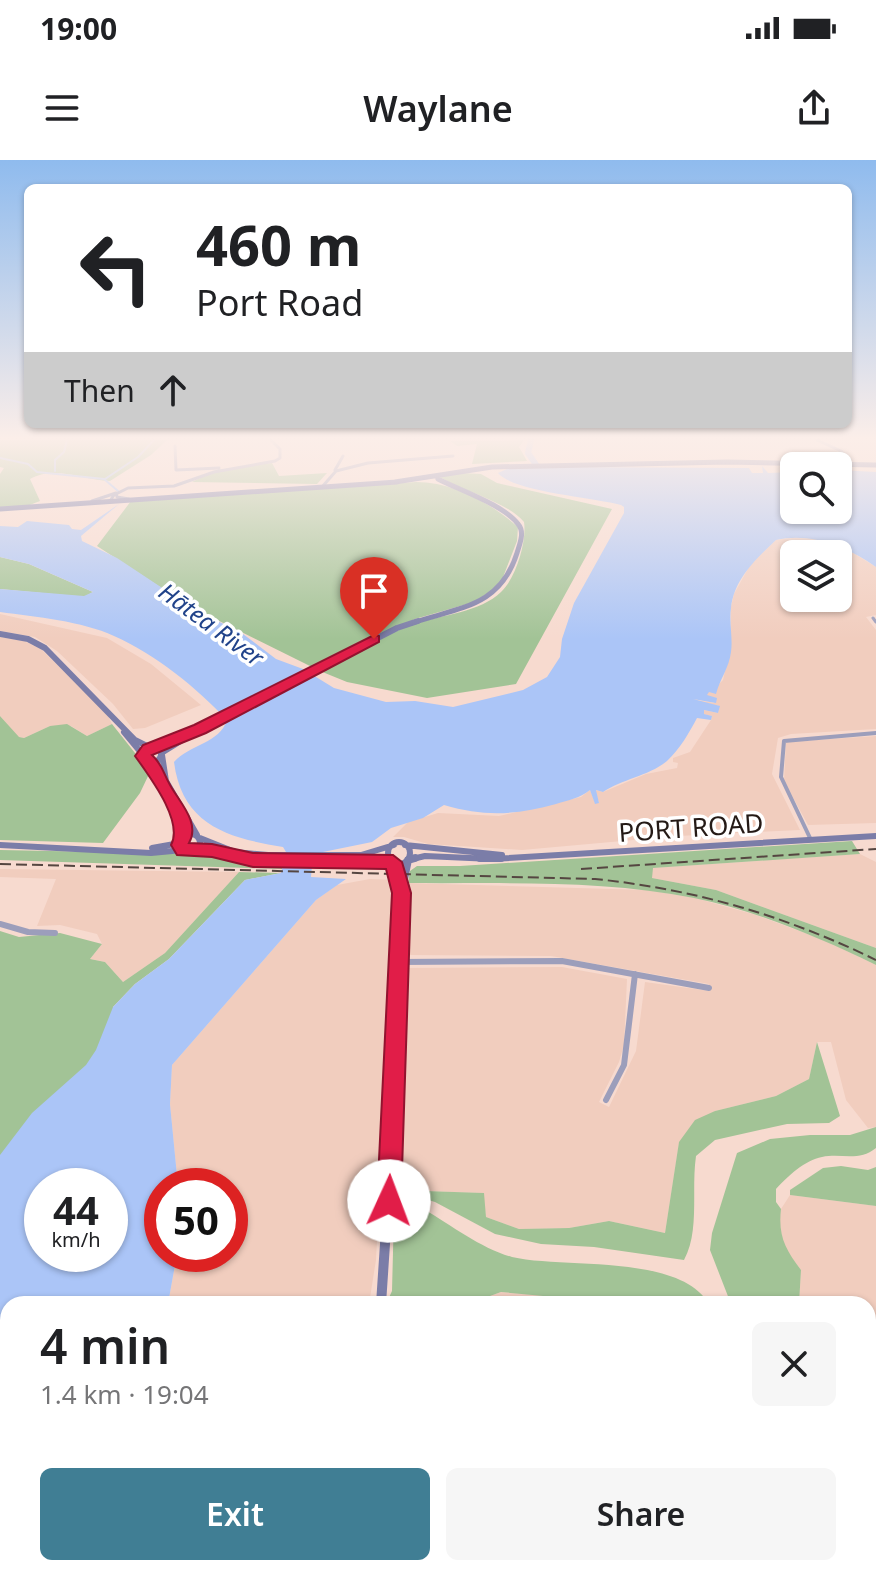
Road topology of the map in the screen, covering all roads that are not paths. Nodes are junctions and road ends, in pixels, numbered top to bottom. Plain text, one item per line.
1 (40, 506) edge
2 (492, 506) edge
3 (0, 509) edge
4 (0, 634) edge
5 (116, 719) junction
6 (200, 729) junction
7 (876, 733) edge
8 (152, 748) junction
9 (163, 754) junction
10 (146, 758) junction
11 (199, 836) junction
12 (876, 836) edge
13 (811, 840) junction
14 (182, 843) junction
15 (0, 845) edge
16 (394, 845) junction
17 (405, 845) junction
18 (196, 849) junction
19 (509, 856) junction
20 (268, 858) junction
21 (332, 859) junction
22 (408, 860) junction
23 (393, 862) junction
24 (401, 893) junction
25 (0, 924) edge
26 (55, 933) dead end
27 (397, 962) junction
28 (635, 974) junction
29 (709, 988) dead end
30 (606, 1100) dead end
31 (382, 1296) edge

1 - 3 main road
2 - 6 main road
4 - 5 main road
5 - 8 main road
5 - 10 main road
6 - 8 main road
6 - 9 main road
7 - 13 street
8 - 9 main road
8 - 10 main road
9 - 10 main road
9 - 11 main road
10 - 14 main road
11 - 14 main road
11 - 18 main road
11 - 20 main road, PORT ROAD
12 - 13 main road, PORT ROAD
13 - 19 main road, PORT ROAD
14 - 15 main road
14 - 18 main road, PORT ROAD
16 - 17 main road, PORT ROAD
16 - 21 main road, PORT ROAD
16 - 23 main road
17 - 19 main road, PORT ROAD
17 - 22 main road
18 - 20 main road, PORT ROAD
19 - 22 main road, PORT ROAD
20 - 21 main road, PORT ROAD
21 - 23 main road, PORT ROAD
22 - 23 main road, PORT ROAD
22 - 24 main road
23 - 24 main road
24 - 27 main road
25 - 26 street
27 - 28 street
27 - 31 main road
28 - 29 street
28 - 30 street

